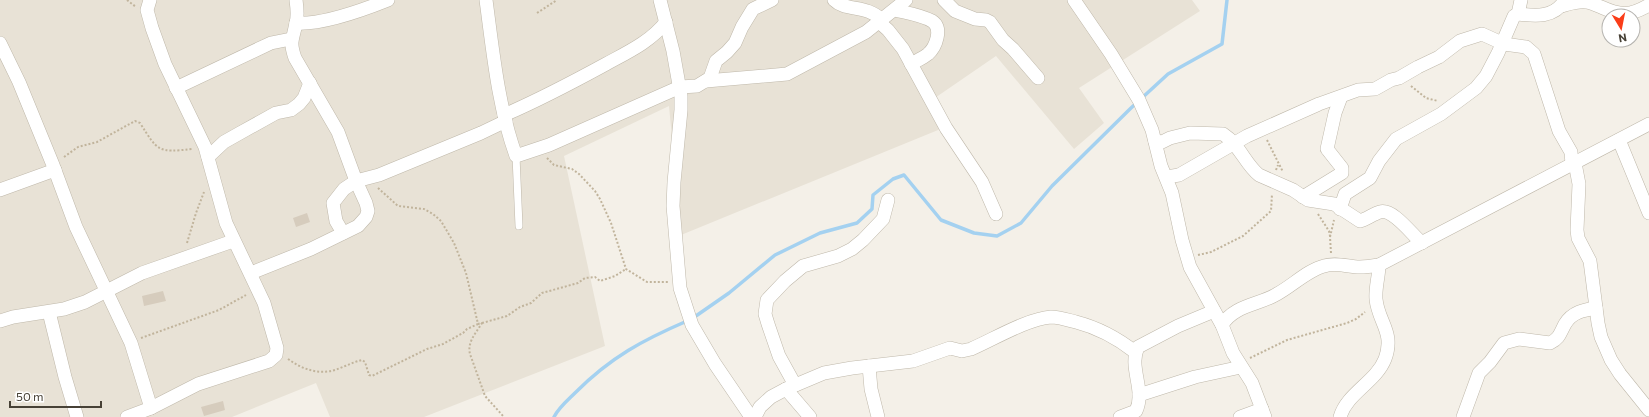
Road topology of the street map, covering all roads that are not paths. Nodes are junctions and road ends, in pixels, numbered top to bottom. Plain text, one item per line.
1 (150, 0) edge
2 (296, 0) edge
3 (388, 0) edge
4 (486, 0) edge
5 (660, 0) edge
6 (772, 0) edge
7 (834, 0) edge
8 (906, 0) edge
9 (944, 0) edge
10 (1074, 0) edge
11 (1521, 0) edge
12 (1563, 3) edge
13 (1649, 5) edge
14 (895, 10) junction
15 (1518, 14) junction
16 (881, 21) junction
17 (666, 22) junction
18 (296, 23) junction
19 (291, 39) junction
20 (0, 43) edge
21 (1502, 44) junction
22 (911, 64) junction
23 (1038, 78) dead end
24 (706, 81) junction
25 (310, 83) junction
26 (680, 87) junction
27 (176, 88) junction
28 (1341, 97) junction
29 (505, 118) junction
30 (1649, 124) edge
31 (1619, 140) junction
32 (1155, 141) junction
33 (1234, 144) junction
34 (206, 152) junction
35 (516, 156) junction
36 (1573, 163) junction
37 (54, 168) junction
38 (1167, 177) junction
39 (361, 180) junction
40 (0, 190) edge
41 (1305, 198) junction
42 (888, 200) dead end
43 (1340, 209) junction
44 (1649, 213) edge
45 (996, 214) dead end
46 (519, 226) dead end
47 (343, 234) junction
48 (234, 241) junction
49 (1422, 243) junction
50 (1379, 265) junction
51 (251, 273) junction
52 (107, 290) junction
53 (1596, 308) junction
54 (1214, 311) junction
55 (49, 312) junction
56 (0, 321) edge
57 (1222, 325) junction
58 (1135, 352) junction
59 (1240, 365) junction
60 (869, 366) junction
61 (790, 387) junction
62 (1140, 395) junction
63 (151, 408) junction
64 (1649, 410) edge
65 (1264, 413) edge
66 (77, 417) edge
67 (127, 417) edge
68 (750, 417) edge
69 (755, 417) edge
70 (810, 417) edge
71 (878, 417) edge
72 (1120, 417) edge
73 (1240, 417) edge
74 (1340, 417) edge
75 (1463, 417) edge

1 - 27 street
2 - 18 street
3 - 18 street
4 - 29 street
5 - 17 street
6 - 24 street
7 - 16 street
8 - 14 street
9 - 23 street
10 - 32 street
11 - 15 street
12 - 13 street
12 - 15 street
14 - 16 street
14 - 22 street
15 - 21 street
16 - 22 street
16 - 24 street
17 - 26 street
17 - 29 street
18 - 19 street
19 - 25 street
19 - 27 street
20 - 37 street
21 - 28 street
21 - 36 street
21 - 43 street
22 - 45 street
24 - 26 street
25 - 34 street
25 - 39 street
26 - 35 street
26 - 68 street
27 - 34 street
28 - 33 street
28 - 41 street
29 - 35 street
29 - 39 street
30 - 31 street
31 - 36 street
31 - 44 street
32 - 33 street
32 - 38 street
33 - 38 street
33 - 41 street
34 - 48 street
35 - 46 lane
36 - 49 street
36 - 53 street
37 - 40 street
37 - 52 street
38 - 54 street
39 - 47 street
39 - 47 street
41 - 43 street
42 - 61 street
43 - 49 street
47 - 51 street
48 - 51 street
48 - 52 street
49 - 50 street
50 - 57 street
50 - 74 street
51 - 63 street
52 - 55 street
52 - 63 street
53 - 64 street
53 - 75 street
54 - 57 street
54 - 58 street
55 - 56 street
55 - 66 street
57 - 59 street
58 - 60 street
58 - 62 street
59 - 62 street
59 - 65 street
60 - 61 street
60 - 71 street
61 - 69 street
61 - 70 street
62 - 72 street
63 - 67 street
65 - 73 street

